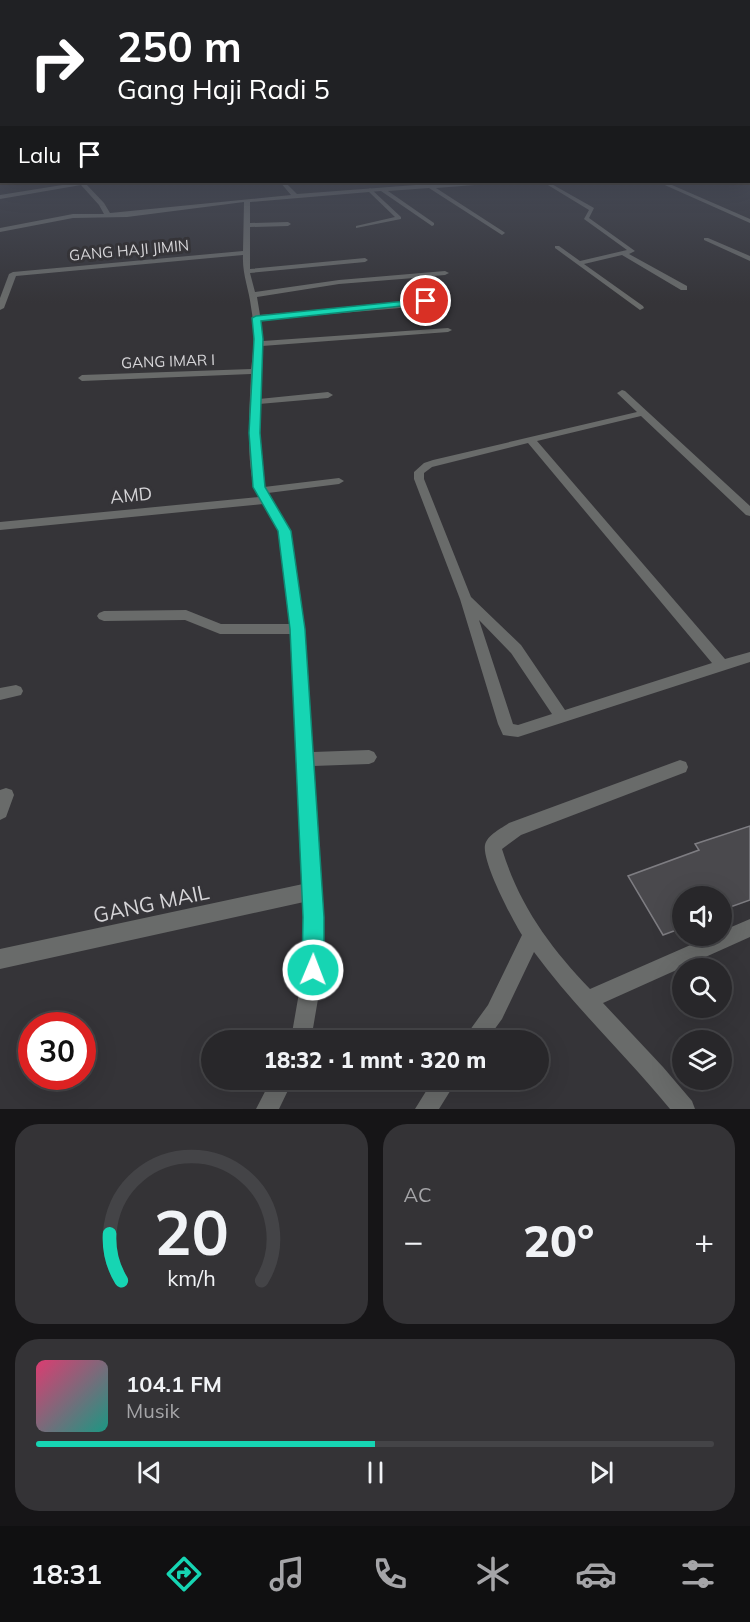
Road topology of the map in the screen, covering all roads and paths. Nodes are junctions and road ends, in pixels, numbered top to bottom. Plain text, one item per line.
1 (98, 199) edge
2 (262, 199) edge
3 (379, 199) edge
4 (396, 199) edge
5 (449, 199) edge
6 (574, 199) edge
7 (699, 199) edge
8 (247, 200) junction
9 (108, 216) junction
10 (750, 221) edge
11 (288, 224) dead end
12 (432, 224) dead end
13 (248, 225) junction
14 (358, 227) dead end
15 (0, 230) edge
16 (502, 233) dead end
17 (706, 239) dead end
18 (557, 247) dead end
19 (247, 253) junction
20 (625, 254) junction
21 (750, 259) edge
22 (365, 260) dead end
23 (578, 263) junction
24 (246, 271) junction
25 (445, 273) dead end
26 (417, 276) junction
27 (684, 288) dead end
28 (253, 295) junction
29 (0, 308) edge
30 (640, 308) dead end
31 (256, 318) junction
32 (448, 330) dead end
33 (258, 344) junction
34 (255, 371) junction
35 (82, 378) dead end
36 (622, 393) dead end
37 (328, 395) dead end
38 (255, 402) junction
39 (643, 413) junction
40 (530, 440) junction
41 (339, 481) dead end
42 (263, 496) junction
43 (750, 512) edge
44 (0, 526) edge
45 (466, 599) junction
46 (104, 616) dead end
47 (298, 629) junction
48 (750, 657) edge
49 (722, 665) junction
50 (16, 692) dead end
51 (0, 694) edge
52 (561, 716) junction
53 (369, 758) dead end
54 (305, 759) junction
55 (681, 767) dead end
56 (6, 795) dead end
57 (0, 812) edge
58 (312, 891) junction
59 (750, 928) edge
60 (532, 935) junction
61 (0, 959) edge
62 (586, 1001) junction
63 (304, 1030) edge
64 (482, 1030) edge
65 (277, 1090) edge
66 (439, 1090) edge
67 (267, 1109) edge
68 (426, 1109) edge
69 (684, 1109) edge

1 - 9 street
2 - 8 street
3 - 14 street
4 - 12 street
5 - 16 street
6 - 20 street
7 - 10 street
8 - 9 street
8 - 13 street
9 - 15 street
11 - 13 street
13 - 19 street
17 - 21 street
18 - 23 street
19 - 24 street
19 - 29 street, GANG HAJI JIMIN
20 - 23 street
20 - 27 street
22 - 24 street
23 - 30 street
24 - 28 street
25 - 26 street
26 - 28 street
26 - 31 street
28 - 31 street
31 - 33 street
32 - 33 street
33 - 34 street
34 - 35 street, GANG IMAR I
34 - 38 street
36 - 39 street
37 - 38 street
38 - 42 street
39 - 40 street
39 - 43 street
40 - 45 street
40 - 49 street
41 - 42 street, AMD
42 - 44 street, AMD
42 - 47 street
45 - 52 street
45 - 52 street
46 - 47 street
47 - 54 street
48 - 49 street
49 - 52 street
50 - 51 street
53 - 54 street
54 - 58 street
55 - 60 street
56 - 57 street
58 - 61 street, GANG MAIL
58 - 63 street
59 - 62 street
60 - 62 street
60 - 64 street
62 - 69 street
65 - 67 street
66 - 68 street

